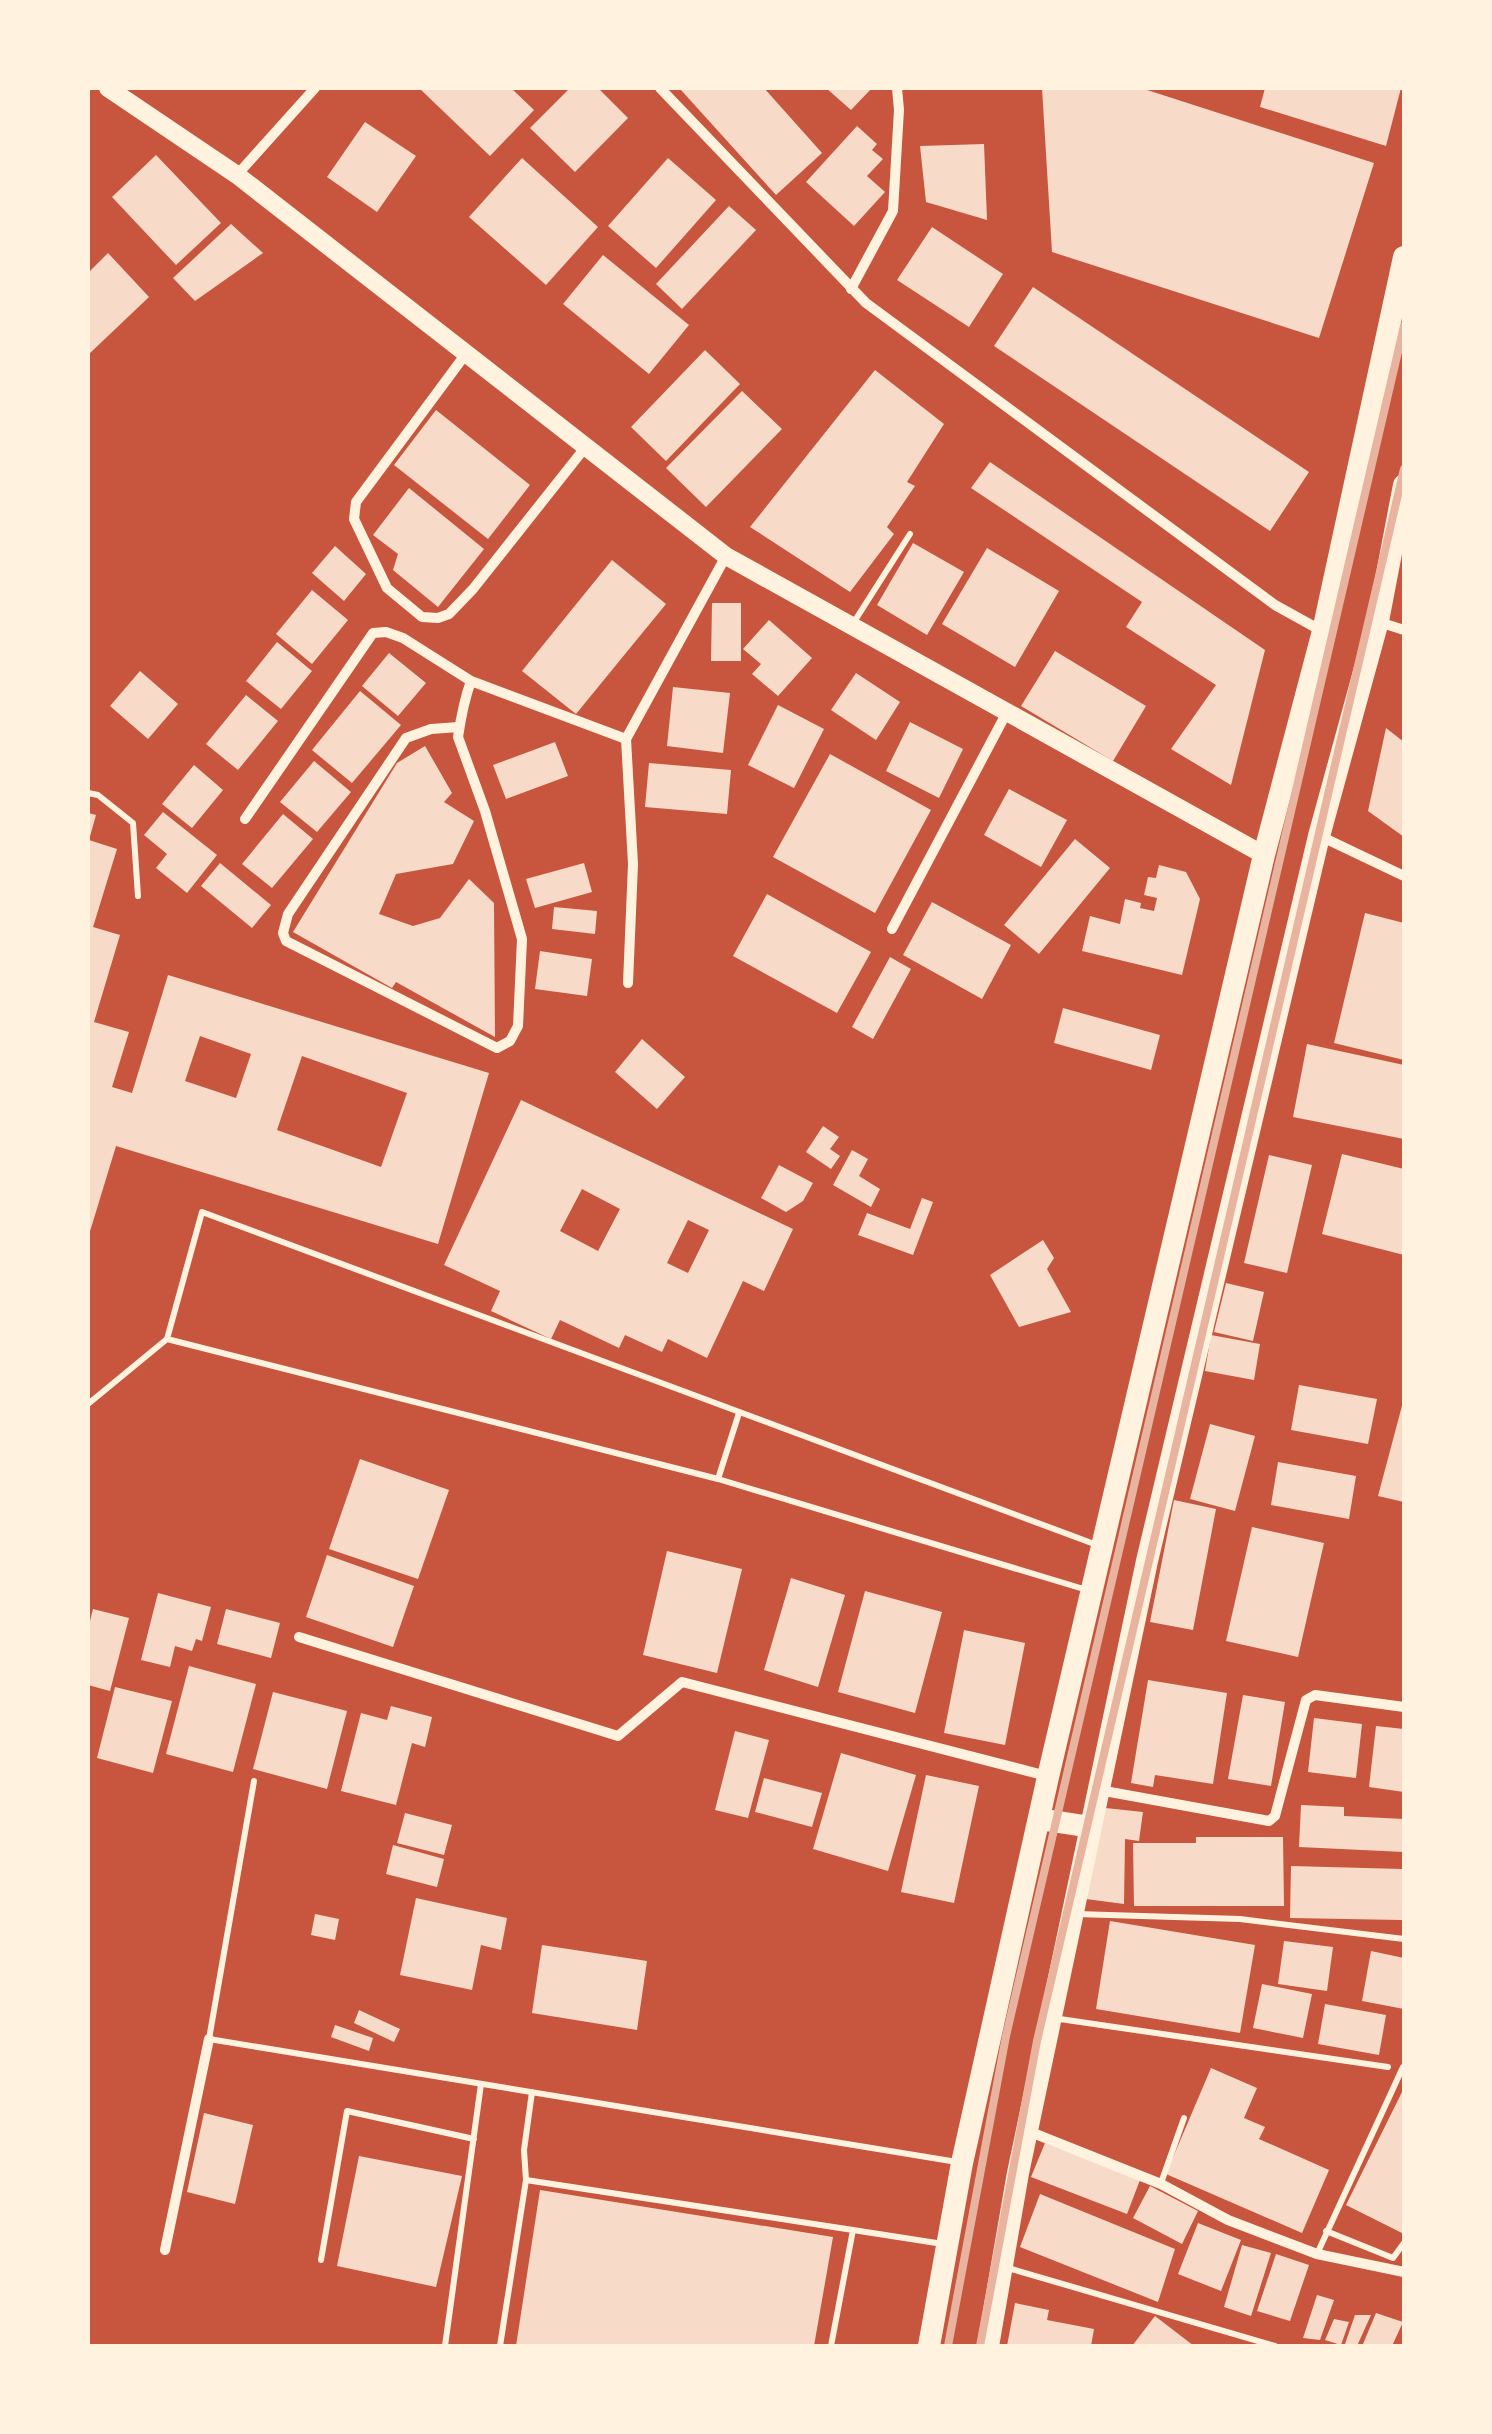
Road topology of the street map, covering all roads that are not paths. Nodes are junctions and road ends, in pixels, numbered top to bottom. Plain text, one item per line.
1 (108, 88) edge
2 (315, 88) edge
3 (660, 88) edge
4 (898, 88) edge
5 (237, 175) junction
6 (1404, 257) edge
7 (851, 289) junction
8 (465, 355) junction
9 (584, 449) junction
10 (1404, 485) edge
11 (910, 534) dead end
12 (726, 556) junction
13 (1378, 622) junction
14 (850, 627) junction
15 (1404, 630) edge
16 (1323, 631) junction
17 (471, 681) junction
18 (1007, 712) junction
19 (460, 727) junction
20 (626, 740) junction
21 (88, 793) edge
22 (245, 819) dead end
23 (1319, 836) junction
24 (1264, 855) junction
25 (1404, 876) edge
26 (138, 896) dead end
27 (892, 929) dead end
28 (628, 983) dead end
29 (167, 1339) junction
30 (88, 1404) edge
31 (739, 1413) junction
32 (718, 1479) junction
33 (1104, 1548) junction
34 (1093, 1592) junction
35 (299, 1637) dead end
36 (1404, 1708) edge
37 (1048, 1776) junction
38 (254, 1782) dead end
39 (1099, 1790) junction
40 (1039, 1819) junction
41 (1091, 1827) junction
42 (1075, 1914) junction
43 (1404, 1939) edge
44 (1052, 2018) junction
45 (209, 2039) junction
46 (1402, 2066) edge
47 (1388, 2067) dead end
48 (481, 2084) junction
49 (532, 2092) junction
50 (1184, 2118) dead end
51 (1027, 2130) junction
52 (474, 2139) junction
53 (962, 2163) junction
54 (526, 2180) junction
55 (1160, 2184) junction
56 (853, 2230) junction
57 (1326, 2231) junction
58 (1404, 2243) edge
59 (945, 2244) junction
60 (165, 2250) dead end
61 (1317, 2254) junction
62 (321, 2260) dead end
63 (1002, 2266) junction
64 (1404, 2272) edge
65 (446, 2346) edge
66 (500, 2346) edge
67 (831, 2346) edge
68 (928, 2346) edge
69 (988, 2346) edge
70 (1275, 2346) edge

1 - 5 street
2 - 5 street
3 - 7 street
4 - 7 street
5 - 8 street
6 - 16 highway
7 - 16 street
8 - 9 street
8 - 9 street
9 - 12 street
10 - 13 highway
11 - 14 lane
12 - 14 street
12 - 20 street
13 - 15 street
13 - 23 highway
14 - 18 street
16 - 24 highway
17 - 19 street
17 - 20 street
17 - 22 street
18 - 24 street
18 - 27 street
19 - 19 street
20 - 28 street
21 - 26 lane
23 - 25 street
23 - 39 highway
24 - 33 highway
29 - 30 lane
29 - 31 lane
29 - 32 lane
31 - 32 lane
31 - 33 lane
32 - 34 lane
33 - 34 highway
34 - 37 highway
35 - 37 street
36 - 39 street
37 - 40 highway
38 - 45 lane
39 - 41 highway
40 - 41 highway
40 - 53 highway
41 - 42 highway
42 - 43 lane
42 - 44 highway
44 - 47 lane
44 - 51 highway
45 - 48 lane
45 - 60 street
46 - 57 lane
48 - 49 lane
48 - 52 lane
49 - 53 lane
49 - 54 lane
50 - 55 lane
51 - 55 street
51 - 63 highway
52 - 62 lane
52 - 65 lane
53 - 59 highway
54 - 56 lane
54 - 66 lane
55 - 61 street
56 - 59 lane
56 - 67 lane
57 - 58 lane
57 - 61 lane
59 - 68 highway
61 - 64 street
63 - 69 highway
63 - 70 lane

